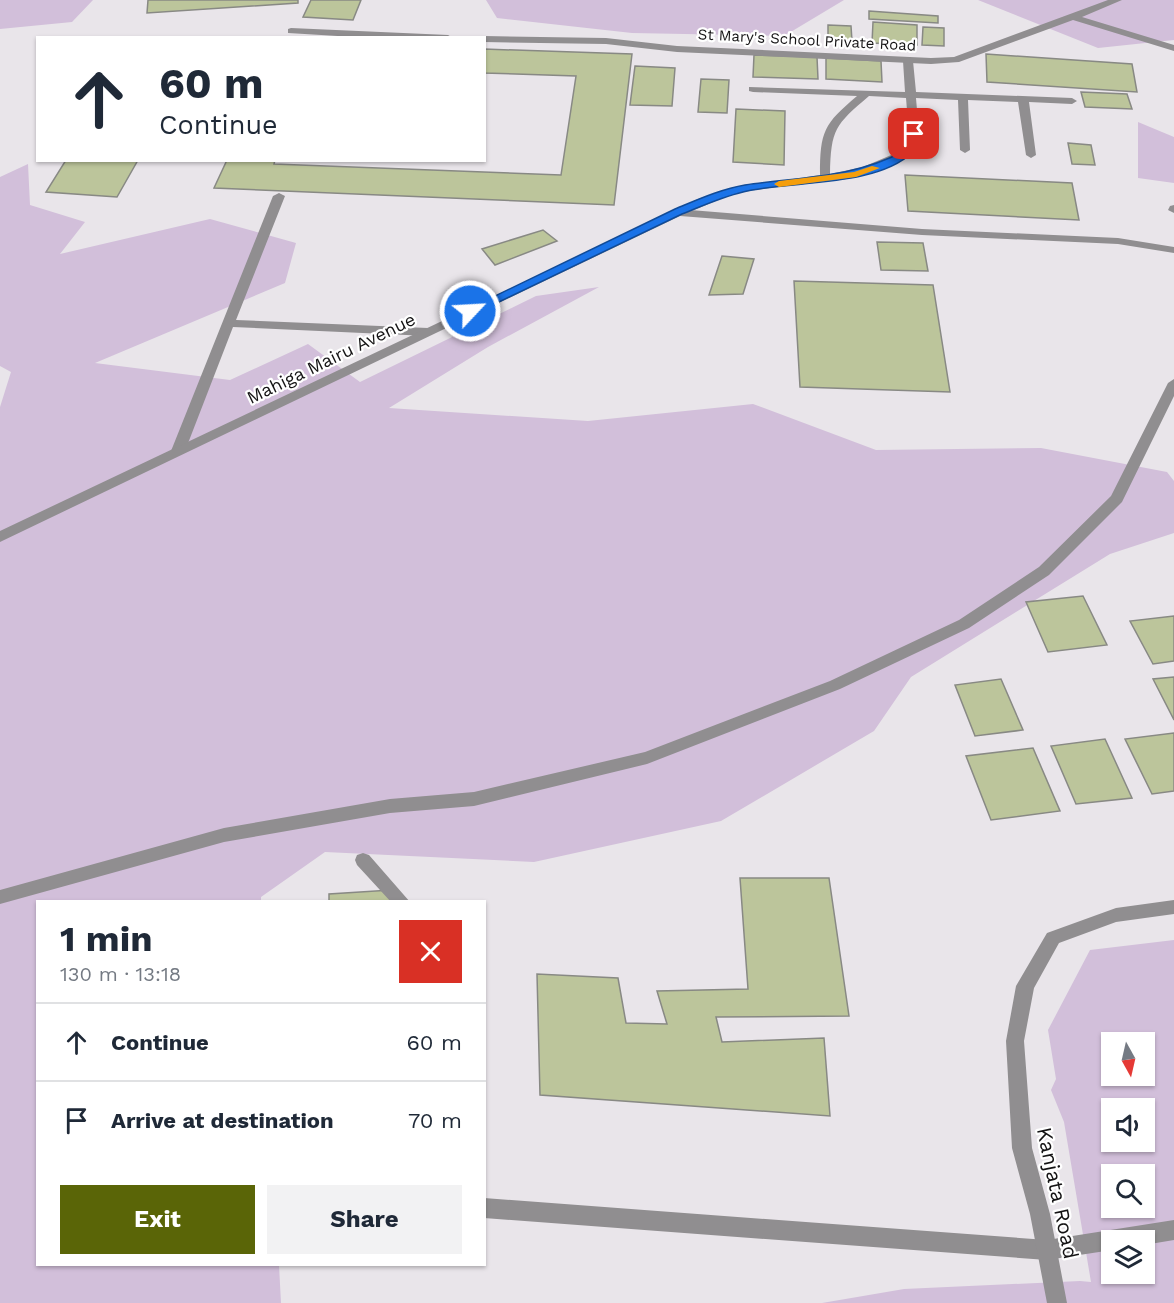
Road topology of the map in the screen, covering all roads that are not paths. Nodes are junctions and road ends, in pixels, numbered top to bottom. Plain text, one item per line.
1 (1112, 1) edge
2 (1072, 17) junction
3 (291, 32) dead end
4 (396, 36) edge
5 (486, 39) edge
6 (1174, 48) edge
7 (908, 61) junction
8 (753, 89) dead end
9 (867, 93) junction
10 (910, 95) junction
11 (963, 97) junction
12 (1023, 99) junction
13 (1072, 102) dead end
14 (965, 150) dead end
15 (1031, 155) dead end
16 (825, 178) junction
17 (279, 196) dead end
18 (678, 212) junction
19 (1174, 250) edge
20 (229, 323) junction
21 (428, 332) junction
22 (1174, 383) edge
23 (178, 451) junction
24 (0, 537) edge
25 (363, 860) dead end
26 (0, 897) edge
27 (400, 900) edge
28 (1174, 907) edge
29 (486, 1208) edge
30 (1174, 1230) edge
31 (1047, 1250) junction
32 (1058, 1303) edge

1 - 2 street, St Mary's School Private Road
2 - 6 street
2 - 7 street, St Mary's School Private Road
3 - 4 street
5 - 7 street, St Mary's School Private Road
7 - 10 street, Mahiga Mairu Avenue
8 - 9 street
9 - 10 street
9 - 16 street
10 - 11 street
10 - 16 street, Mahiga Mairu Avenue
11 - 12 street
11 - 14 street
12 - 13 street
12 - 15 street
16 - 18 street, Mahiga Mairu Avenue
17 - 20 street
18 - 19 street
18 - 21 street, Mahiga Mairu Avenue
20 - 21 street
20 - 23 street
21 - 23 street, Mahiga Mairu Avenue
22 - 26 street
23 - 24 street, Mahiga Mairu Avenue
25 - 27 street
28 - 31 street, Kanjata Road
29 - 31 street
30 - 31 street
31 - 32 street, Kanjata Road

